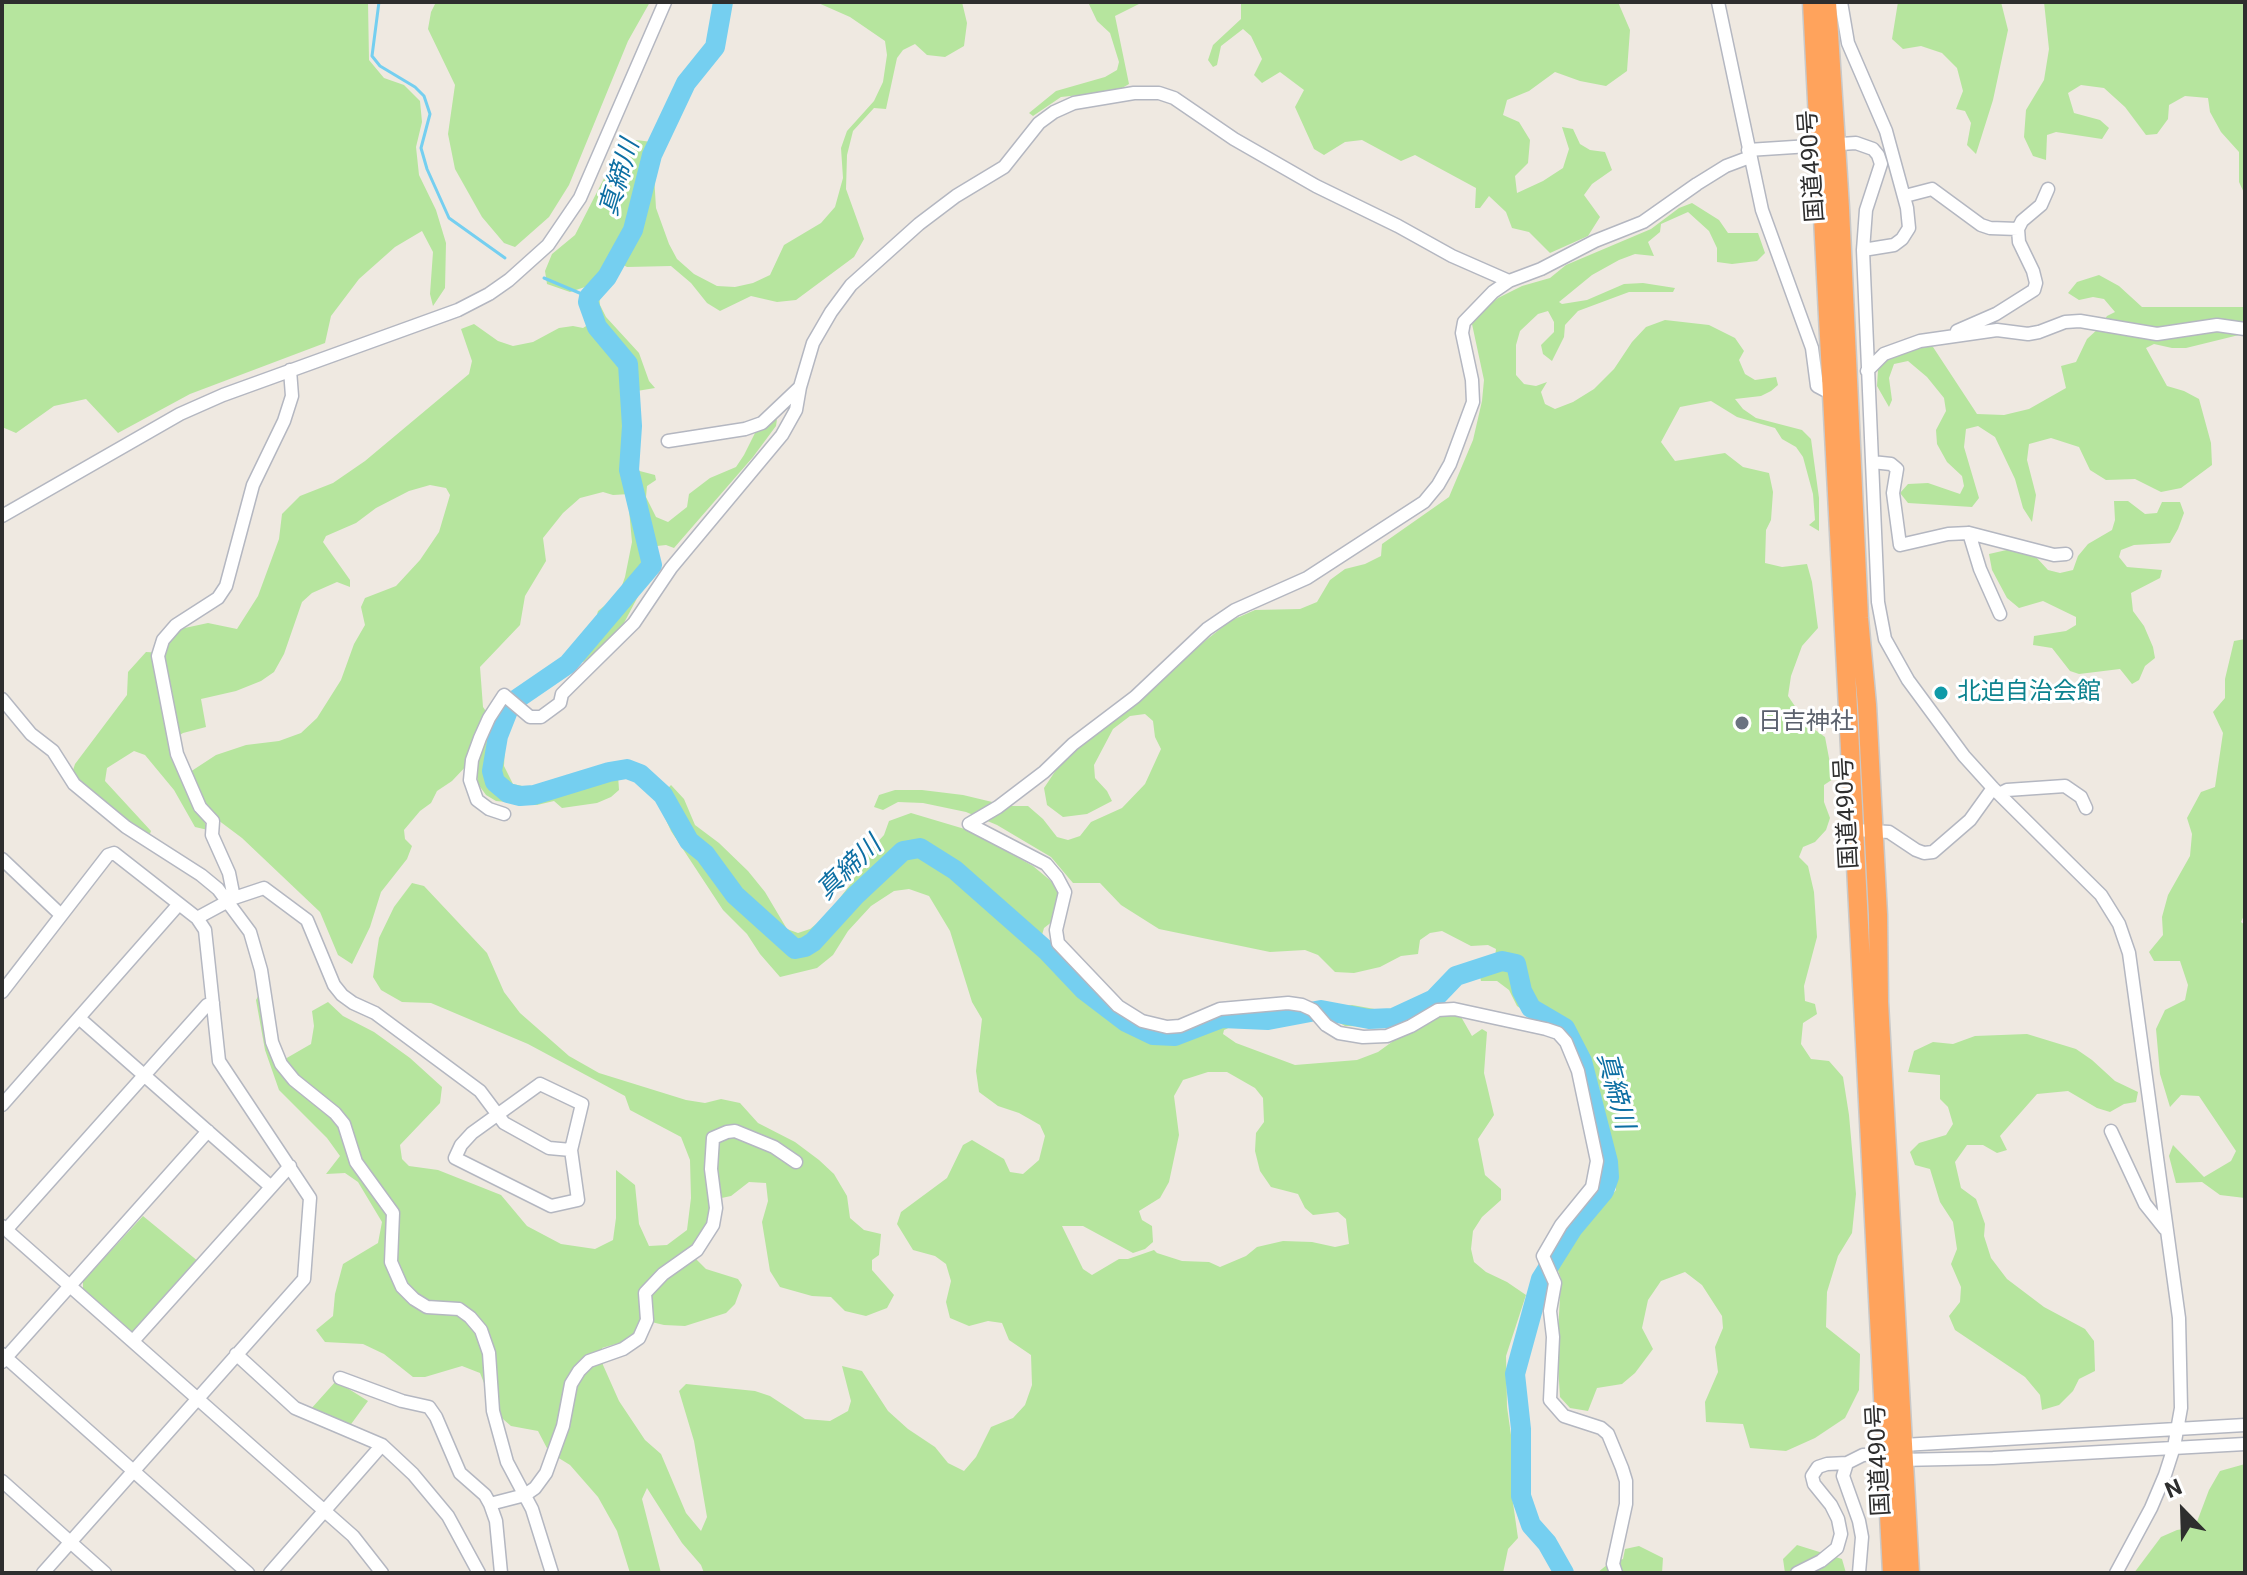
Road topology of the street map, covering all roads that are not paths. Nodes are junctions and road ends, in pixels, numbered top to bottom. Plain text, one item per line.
1 (665, 2) edge
2 (1718, 2) edge
3 (1812, 2) edge
4 (1827, 2) edge
5 (1841, 2) edge
6 (1828, 144) junction
7 (1749, 153) junction
8 (2048, 189) dead end
9 (1905, 196) junction
10 (2018, 229) junction
11 (1863, 250) junction
12 (1509, 281) junction
13 (2245, 329) edge
14 (1947, 336) junction
15 (290, 370) junction
16 (1867, 371) junction
17 (800, 387) junction
18 (1834, 395) junction
19 (668, 441) dead end
20 (1872, 462) junction
21 (2, 516) edge
22 (1969, 533) junction
23 (2066, 554) dead end
24 (2000, 614) dead end
25 (2, 699) edge
26 (1996, 791) junction
27 (2086, 808) dead end
28 (504, 814) dead end
29 (1864, 830) junction
30 (2, 859) edge
31 (231, 900) junction
32 (179, 904) junction
33 (61, 915) junction
34 (197, 918) junction
35 (2, 992) edge
36 (213, 1003) junction
37 (79, 1018) junction
38 (145, 1076) junction
39 (2, 1105) edge
40 (498, 1115) junction
41 (208, 1131) junction
42 (2111, 1131) dead end
43 (571, 1150) junction
44 (796, 1162) dead end
45 (290, 1166) junction
46 (270, 1186) junction
47 (4, 1228) edge
48 (2167, 1232) junction
49 (70, 1285) junction
50 (133, 1341) junction
51 (236, 1354) junction
52 (3, 1358) edge
53 (340, 1378) dead end
54 (198, 1399) junction
55 (2245, 1425) edge
56 (2178, 1429) junction
57 (2245, 1444) edge
58 (382, 1445) junction
59 (2174, 1447) junction
60 (1904, 1453) junction
61 (1885, 1454) junction
62 (1847, 1463) junction
63 (132, 1472) junction
64 (4, 1486) edge
65 (525, 1495) junction
66 (490, 1504) junction
67 (325, 1511) junction
68 (71, 1542) junction
69 (43, 1573) edge
70 (105, 1573) edge
71 (248, 1573) edge
72 (270, 1573) edge
73 (382, 1573) edge
74 (479, 1573) edge
75 (501, 1573) edge
76 (552, 1573) edge
77 (1616, 1573) edge
78 (1797, 1573) edge
79 (1859, 1573) edge
80 (1892, 1573) edge
81 (1910, 1573) edge
82 (2116, 1573) edge

1 - 15 street
2 - 7 street
3 - 6 highway, 国道490号
4 - 6 highway, 国道490号
5 - 9 street
6 - 7 street
6 - 11 street
6 - 18 highway, 国道490号
6 - 29 highway, 国道490号
7 - 12 street
7 - 18 street
8 - 10 street
9 - 10 street
9 - 11 street
10 - 14 street
11 - 16 street
12 - 17 street
12 - 77 street
13 - 14 street
14 - 16 street
15 - 21 street
15 - 31 street
16 - 20 street
17 - 19 street
17 - 28 street
18 - 29 highway, 国道490号
20 - 22 street
20 - 26 street
22 - 23 street
22 - 24 street
25 - 31 street
26 - 27 street
26 - 29 street
26 - 48 street
29 - 60 highway, 国道490号
29 - 61 highway, 国道490号
30 - 33 street
31 - 34 street
31 - 40 street
31 - 65 street
32 - 33 street
32 - 34 street
32 - 37 street
33 - 35 street
34 - 36 street
36 - 38 street
36 - 45 street
37 - 38 street
37 - 39 street
38 - 41 street
38 - 47 street
40 - 43 street
40 - 43 street
40 - 43 street
41 - 46 street
41 - 49 street
42 - 48 street
44 - 65 street
45 - 46 street
45 - 51 street
46 - 50 street
47 - 49 street
48 - 56 street
49 - 50 street
49 - 52 street
50 - 54 street
51 - 54 street
51 - 58 street
52 - 63 street
53 - 66 street
54 - 63 street
54 - 67 street
55 - 56 street
56 - 59 street
56 - 60 street
57 - 59 street
58 - 67 street
58 - 74 street
59 - 60 street
59 - 82 street
60 - 61 street
60 - 81 highway, 国道490号
61 - 62 street
61 - 80 highway, 国道490号
62 - 78 street
62 - 79 street
63 - 68 street
63 - 71 street
64 - 68 street
65 - 66 street
65 - 76 street
66 - 75 street
67 - 72 street
67 - 73 street
68 - 69 street
68 - 70 street

